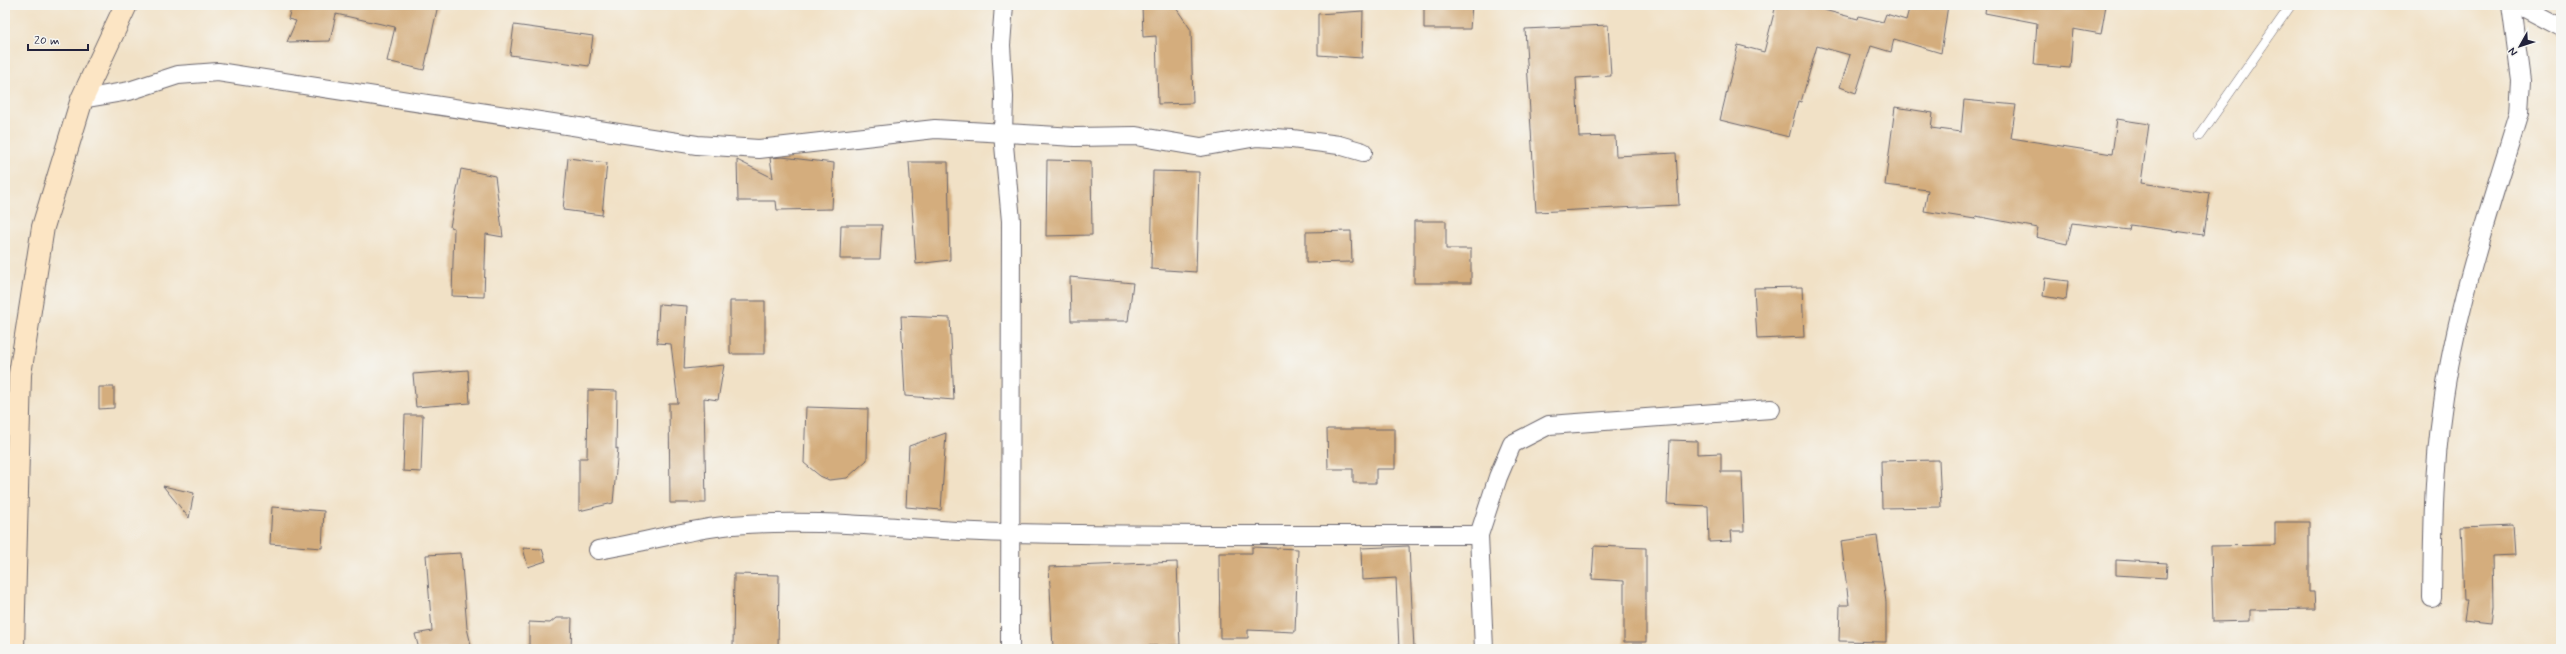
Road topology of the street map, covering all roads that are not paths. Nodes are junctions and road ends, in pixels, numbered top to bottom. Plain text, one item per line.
1 (126, 5) edge
2 (1004, 5) edge
3 (2291, 5) edge
4 (2511, 5) edge
5 (2519, 5) edge
6 (2561, 27) edge
7 (82, 99) junction
8 (1003, 134) junction
9 (2200, 135) dead end
10 (1363, 152) dead end
11 (1771, 409) dead end
12 (11, 491) edge
13 (1011, 533) junction
14 (1479, 535) junction
15 (598, 550) dead end
16 (2432, 598) dead end
17 (13, 649) edge
18 (1010, 649) edge
19 (1484, 649) edge

1 - 7 main road
2 - 8 street
3 - 9 lane
4 - 16 street
5 - 6 street
7 - 8 street
7 - 12 main road
8 - 10 street
8 - 13 street
11 - 14 street
12 - 17 main road
13 - 14 street
13 - 15 street
13 - 18 street
14 - 19 street

